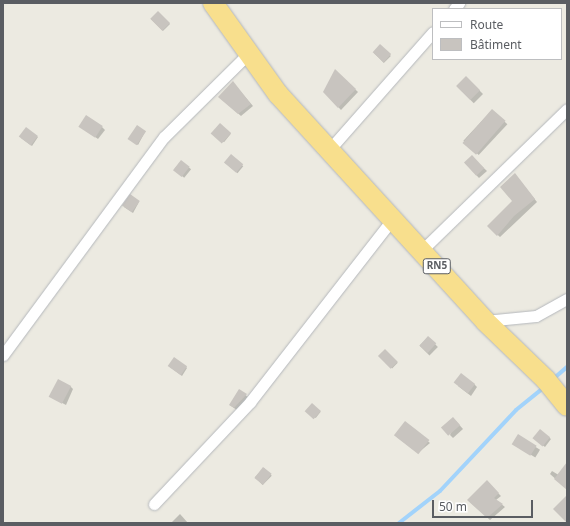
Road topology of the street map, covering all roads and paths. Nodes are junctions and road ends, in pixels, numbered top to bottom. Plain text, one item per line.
1 (212, 3) edge
2 (432, 33) edge
3 (248, 54) junction
4 (567, 109) edge
5 (329, 150) junction
6 (393, 218) junction
7 (422, 250) junction
8 (567, 299) edge
9 (485, 321) junction
10 (3, 355) edge
11 (567, 406) edge
12 (154, 504) dead end

1 - 3 highway, RN5
2 - 5 street
3 - 5 highway, RN5
3 - 10 street
4 - 7 street
5 - 6 highway, RN5
6 - 7 highway, RN5
6 - 12 street
7 - 9 highway, RN5
8 - 9 street
9 - 11 highway, RN5

